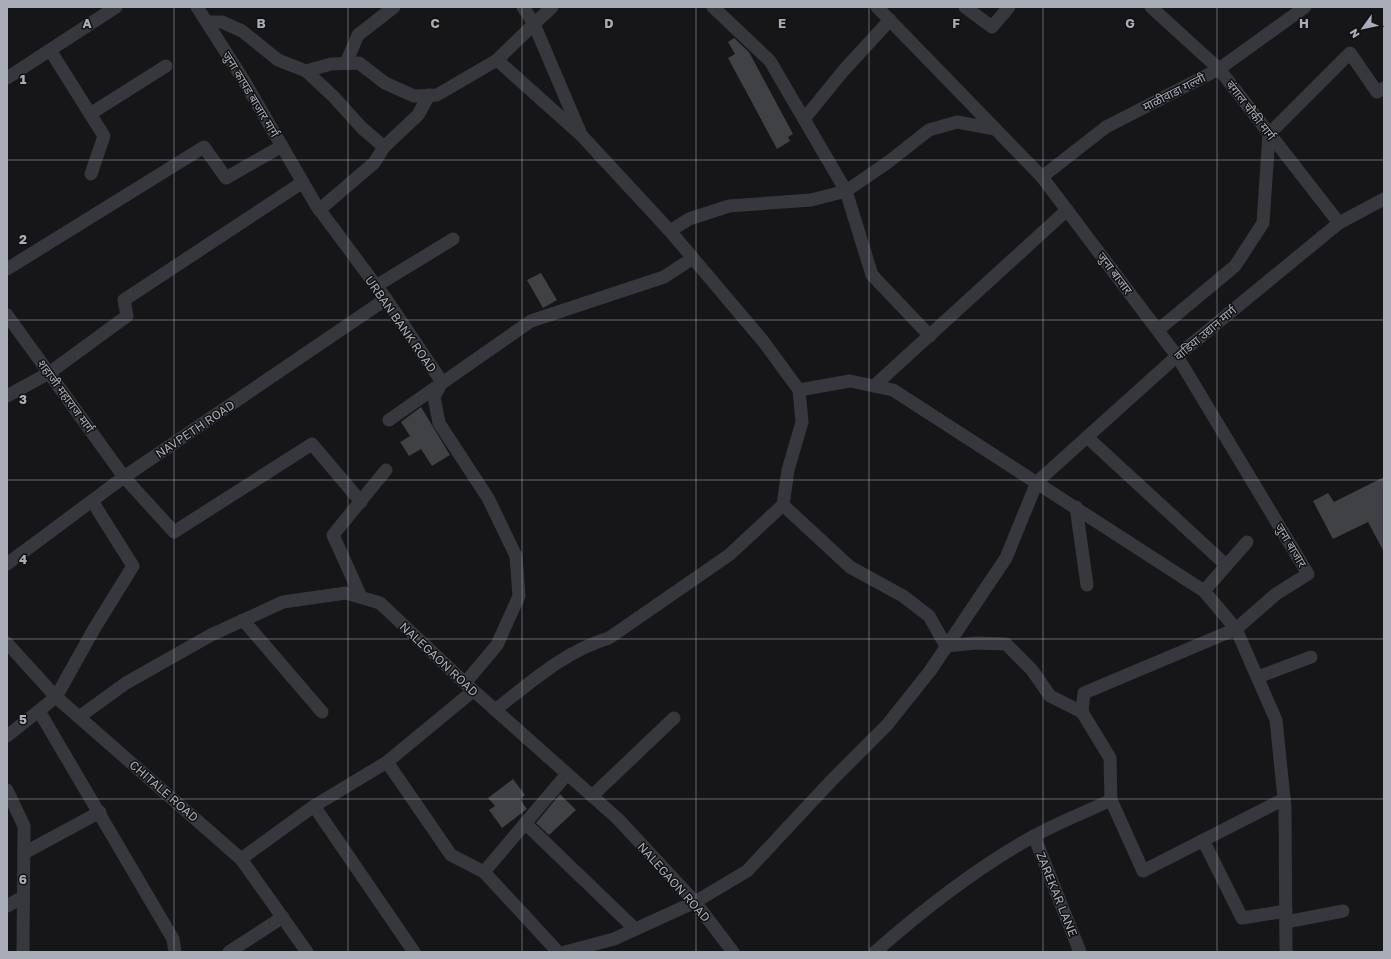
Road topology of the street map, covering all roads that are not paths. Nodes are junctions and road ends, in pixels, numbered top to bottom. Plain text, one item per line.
1 (116, 7) edge
2 (197, 7) edge
3 (394, 7) edge
4 (523, 7) edge
5 (552, 7) edge
6 (713, 7) edge
7 (877, 7) edge
8 (965, 7) edge
9 (1009, 7) edge
10 (1151, 7) edge
11 (1305, 7) edge
12 (890, 20) junction
13 (207, 22) junction
14 (534, 24) junction
15 (50, 50) junction
16 (497, 60) junction
17 (346, 63) junction
18 (166, 66) dead end
19 (1219, 69) junction
20 (306, 71) junction
21 (7, 78) edge
22 (1384, 88) edge
23 (429, 95) junction
24 (90, 114) junction
25 (804, 119) junction
26 (995, 128) junction
27 (1269, 134) junction
28 (582, 136) junction
29 (282, 146) junction
30 (384, 147) junction
31 (91, 174) dead end
32 (1042, 177) junction
33 (303, 182) junction
34 (846, 191) junction
35 (1384, 198) edge
36 (319, 210) junction
37 (1067, 210) junction
38 (1339, 223) junction
39 (670, 231) junction
40 (453, 239) dead end
41 (693, 258) junction
42 (7, 269) edge
43 (376, 286) junction
44 (386, 300) junction
45 (7, 315) edge
46 (1158, 330) junction
47 (930, 336) junction
48 (1177, 356) junction
49 (49, 373) junction
50 (442, 382) junction
51 (874, 386) junction
52 (800, 390) junction
53 (7, 396) edge
54 (389, 420) dead end
55 (1088, 437) junction
56 (386, 470) dead end
57 (124, 477) junction
58 (1037, 482) junction
59 (92, 501) junction
60 (360, 502) junction
61 (783, 505) junction
62 (1076, 507) junction
63 (1247, 542) dead end
64 (7, 564) edge
65 (1226, 565) junction
66 (1087, 585) dead end
67 (1204, 591) junction
68 (361, 597) junction
69 (243, 620) junction
70 (1236, 629) junction
71 (7, 643) edge
72 (946, 646) junction
73 (1311, 657) dead end
74 (1258, 676) junction
75 (469, 687) junction
76 (56, 697) junction
77 (495, 710) junction
78 (39, 711) junction
79 (322, 712) dead end
80 (1082, 712) junction
81 (79, 717) junction
82 (674, 718) dead end
83 (7, 736) edge
84 (387, 762) junction
85 (567, 774) junction
86 (7, 791) edge
87 (592, 796) junction
88 (1284, 799) junction
89 (1111, 800) junction
90 (314, 806) junction
91 (100, 812) junction
92 (525, 823) junction
93 (1034, 836) junction
94 (1203, 840) junction
95 (24, 853) junction
96 (241, 859) junction
97 (484, 872) junction
98 (23, 897) junction
99 (695, 902) junction
100 (7, 906) edge
101 (1343, 911) dead end
102 (1286, 916) junction
103 (283, 917) junction
104 (635, 929) junction
105 (22, 952) edge
106 (176, 952) edge
107 (229, 952) edge
108 (307, 952) edge
109 (414, 952) edge
110 (558, 952) edge
111 (565, 952) edge
112 (733, 952) edge
113 (875, 952) edge
114 (1080, 952) edge
115 (1286, 952) edge

1 - 15 street
2 - 13 street, जुना कापड बाजार मार्ग
3 - 17 street
4 - 14 street
5 - 14 street
6 - 25 street
7 - 12 street, जुना बाजार
8 - 9 street
10 - 19 street, बंगाल चौकी मार्ग
11 - 19 street, माळीवाडा गल्ली
12 - 25 street
12 - 26 street, जुना बाजार
13 - 20 street
13 - 29 street, जुना कापड बाजार मार्ग
14 - 16 street
14 - 28 street
15 - 21 street
15 - 24 street
16 - 23 street
16 - 28 street
17 - 20 street
17 - 23 street
18 - 24 street
19 - 27 street, बंगाल चौकी मार्ग
19 - 32 street, माळीवाडा गल्ली
20 - 30 street
22 - 27 street
23 - 30 street
24 - 31 street
25 - 34 street
26 - 32 street, जुना बाजार
26 - 34 street
27 - 38 street, बंगाल चौकी मार्ग
27 - 46 street
28 - 39 street
29 - 33 street, जुना कापड बाजार मार्ग
29 - 42 street
30 - 36 street
32 - 37 street, जुना बाजार
33 - 36 street, URBAN BANK ROAD
33 - 49 street
34 - 39 street
34 - 47 street
35 - 38 street, वाडिया उद्यान मार्ग
36 - 43 street, URBAN BANK ROAD
37 - 46 street, जुना बाजार
37 - 47 street
38 - 48 street, वाडिया उद्यान मार्ग
39 - 41 street
40 - 43 street
41 - 50 street
41 - 52 street
43 - 44 street, URBAN BANK ROAD
44 - 50 street, URBAN BANK ROAD
44 - 57 street, NAVPETH ROAD
45 - 49 street, शहाजी महाराज मार्ग
46 - 48 street, जुना बाजार
47 - 51 street
48 - 55 street, वाडिया उद्यान मार्ग
48 - 70 street, जुना बाजार
49 - 53 street
49 - 57 street, शहाजी महाराज मार्ग
50 - 54 street
50 - 75 street, URBAN BANK ROAD
51 - 52 street
51 - 58 street
52 - 61 street
55 - 58 street, वाडिया उद्यान मार्ग
55 - 65 street
56 - 60 street
57 - 59 street, NAVPETH ROAD
57 - 60 street, शहाजी महाराज मार्ग
58 - 62 street
58 - 72 street
59 - 64 street, NAVPETH ROAD
59 - 76 street
60 - 68 street
61 - 72 street
61 - 77 street
62 - 66 street
62 - 67 street
63 - 65 street
65 - 67 street
67 - 70 street
68 - 69 street, NALEGAON ROAD
68 - 75 street, NALEGAON ROAD
69 - 79 street
69 - 81 street, NALEGAON ROAD
70 - 74 street
70 - 80 street
71 - 76 street, CHITALE ROAD
72 - 80 street
72 - 99 street
73 - 74 street
74 - 88 street
75 - 77 street, NALEGAON ROAD
75 - 84 street, URBAN BANK ROAD
76 - 78 street
76 - 81 street, CHITALE ROAD
77 - 85 street, NALEGAON ROAD
78 - 83 street
78 - 91 street
80 - 89 street
81 - 96 street, CHITALE ROAD
82 - 87 street
84 - 90 street, URBAN BANK ROAD
84 - 97 street
85 - 87 street, NALEGAON ROAD
85 - 92 street
86 - 95 street
87 - 99 street, NALEGAON ROAD
88 - 94 street
88 - 102 street
89 - 93 street
89 - 94 street
90 - 96 street, URBAN BANK ROAD
90 - 109 street
91 - 95 street
91 - 106 street
92 - 97 street
92 - 104 street
93 - 113 street
93 - 114 street, ZAREKAR LANE
94 - 102 street
95 - 98 street
96 - 103 street, CHITALE ROAD
97 - 110 street
98 - 100 street
98 - 105 street
99 - 104 street
99 - 112 street, NALEGAON ROAD
101 - 102 street
102 - 115 street
103 - 107 street
103 - 108 street, CHITALE ROAD
104 - 111 street

